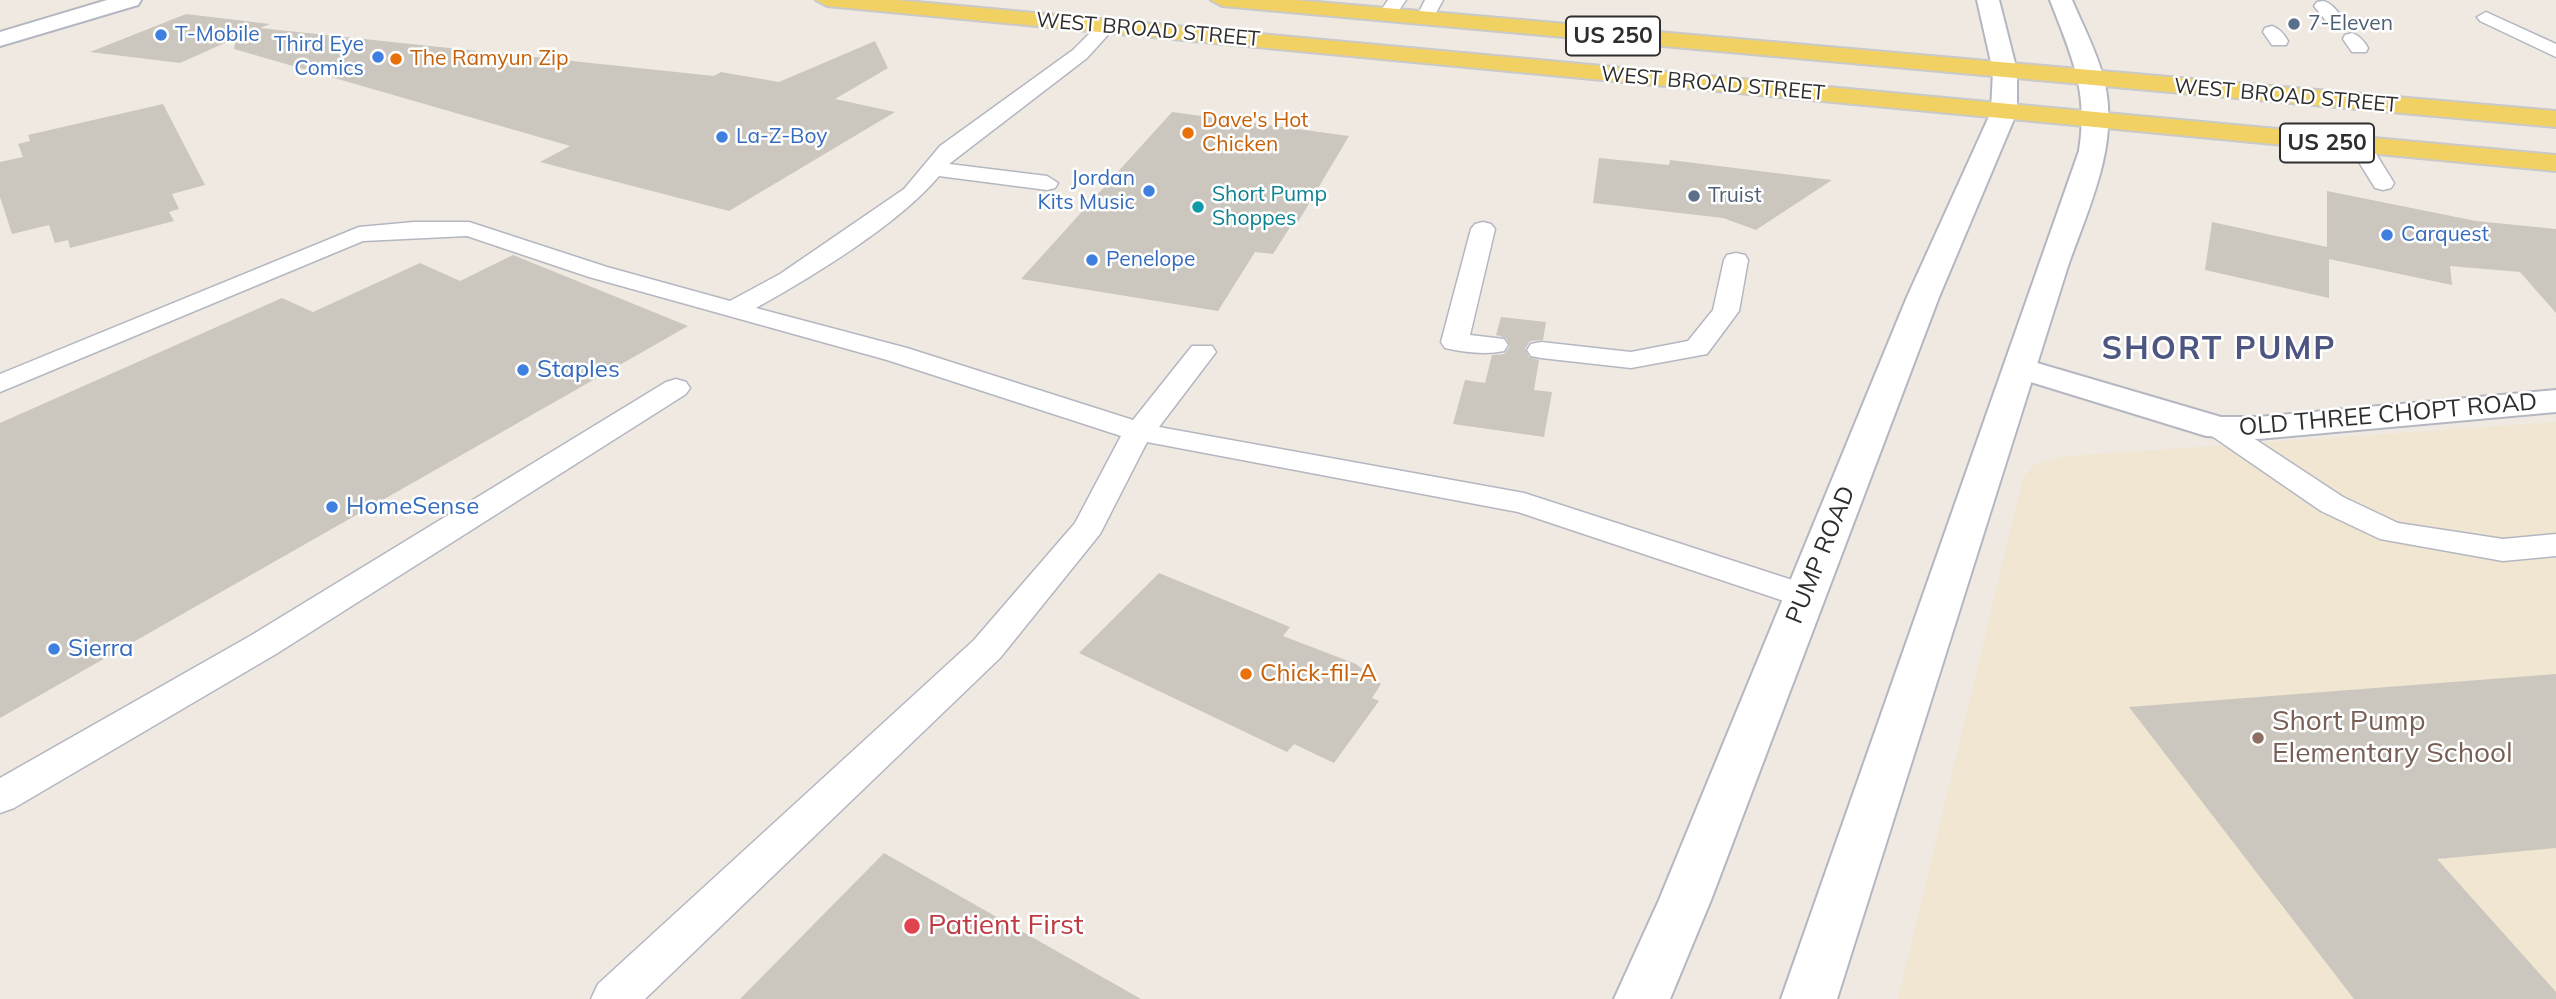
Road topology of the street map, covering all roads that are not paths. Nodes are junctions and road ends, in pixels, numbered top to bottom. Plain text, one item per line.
1 (827, 0) edge
2 (1222, 0) edge
3 (1987, 0) edge
4 (2061, 0) edge
5 (120, 2) edge
6 (1392, 8) edge
7 (1430, 9) edge
8 (2486, 18) dead end
9 (1107, 26) junction
10 (0, 39) edge
11 (2556, 51) edge
12 (2005, 71) junction
13 (2092, 79) junction
14 (2004, 112) junction
15 (2556, 120) edge
16 (2098, 121) junction
17 (2360, 146) junction
18 (2556, 163) edge
19 (931, 168) junction
20 (1047, 183) dead end
21 (2383, 183) dead end
22 (1483, 229) dead end
23 (1736, 260) dead end
24 (733, 310) junction
25 (1494, 345) dead end
26 (1541, 349) dead end
27 (1202, 352) dead end
28 (2020, 368) junction
29 (0, 384) edge
30 (676, 388) dead end
31 (2556, 401) edge
32 (2220, 428) junction
33 (1140, 432) junction
34 (2556, 545) edge
35 (1805, 596) junction
36 (0, 797) edge
37 (614, 999) edge
38 (1642, 999) edge
39 (1809, 999) edge

1 - 9 main road, WEST BROAD STREET / US 250
2 - 6 main road, WEST BROAD STREET / US 250
3 - 12 main road
4 - 13 main road
5 - 10 main road
6 - 7 main road, WEST BROAD STREET / US 250
7 - 12 main road, WEST BROAD STREET / US 250
8 - 11 lane
9 - 14 main road, WEST BROAD STREET / US 250
9 - 19 lane
12 - 13 main road, WEST BROAD STREET / US 250
12 - 14 main road
13 - 15 main road, WEST BROAD STREET / US 250
13 - 16 main road
14 - 16 main road, WEST BROAD STREET / US 250
14 - 35 main road, PUMP ROAD
16 - 17 main road, WEST BROAD STREET / US 250
16 - 28 main road
17 - 18 main road, WEST BROAD STREET / US 250
17 - 21 lane
19 - 20 lane
19 - 24 lane
22 - 25 lane
23 - 26 lane
24 - 29 lane
24 - 33 lane
27 - 33 lane
28 - 32 main road, OLD THREE CHOPT ROAD
28 - 39 main road
30 - 36 lane
31 - 32 main road, OLD THREE CHOPT ROAD
32 - 34 lane
33 - 35 lane
33 - 37 lane
35 - 38 main road, PUMP ROAD

